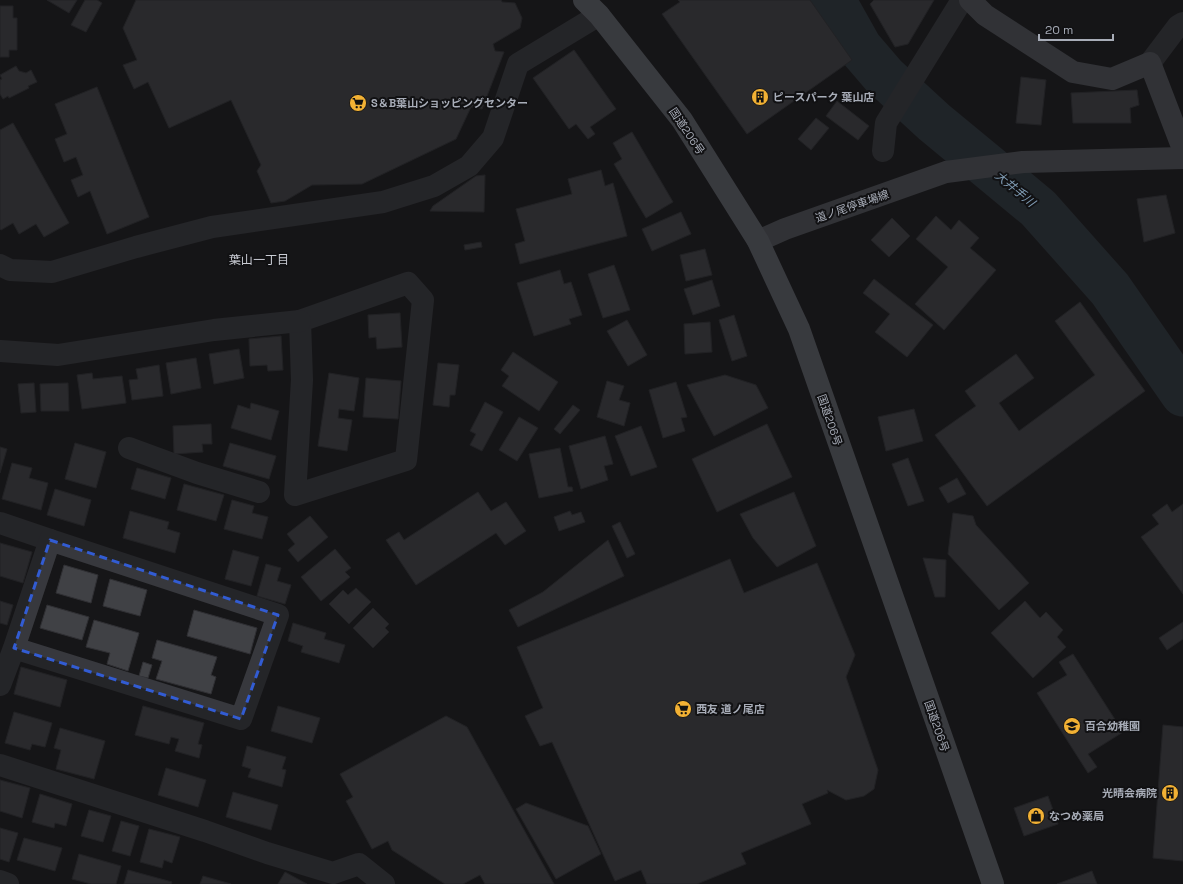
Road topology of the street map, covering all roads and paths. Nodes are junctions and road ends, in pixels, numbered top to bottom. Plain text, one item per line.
1 (584, 0) edge
2 (962, 0) edge
3 (970, 0) edge
4 (599, 15) junction
5 (1183, 23) edge
6 (1150, 63) junction
7 (1183, 149) edge
8 (883, 151) dead end
9 (1183, 158) edge
10 (758, 241) junction
11 (0, 265) edge
12 (300, 321) junction
13 (0, 351) edge
14 (129, 448) dead end
15 (259, 492) dead end
16 (0, 523) edge
17 (50, 540) junction
18 (14, 648) junction
19 (0, 685) edge
20 (0, 765) edge
21 (0, 881) edge
22 (8, 884) edge
23 (384, 884) edge
24 (992, 884) edge

1 - 4 highway, 国道206号
2 - 8 street
3 - 6 main road
4 - 10 highway, 国道206号
4 - 11 street
5 - 6 street
6 - 7 main road
9 - 10 main road, 道ノ尾停車場線
10 - 24 highway, 国道206号
12 - 12 street
12 - 13 street
14 - 15 street
16 - 17 street
17 - 18 street
17 - 18 street
18 - 19 street
20 - 23 street
21 - 22 street

